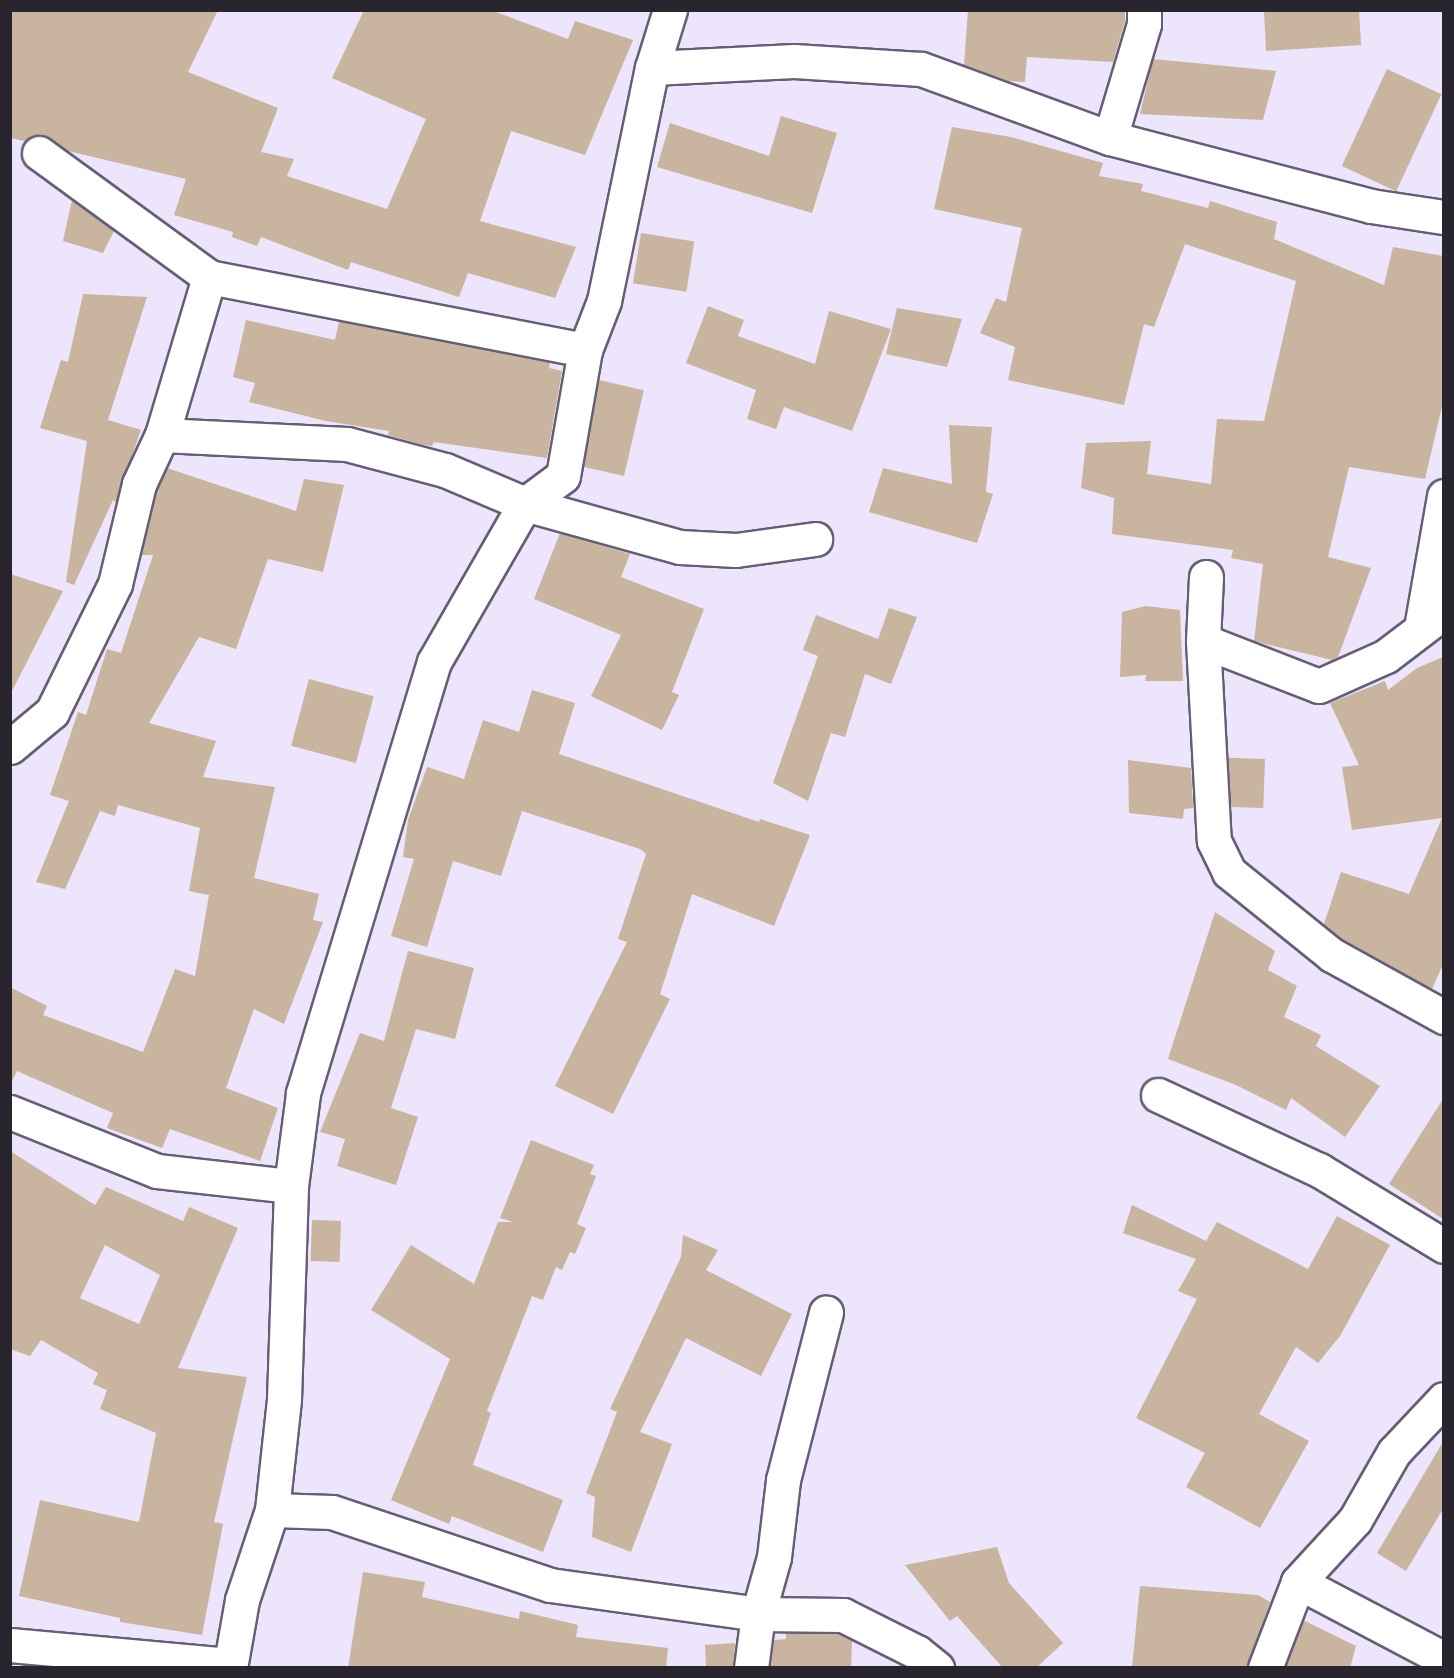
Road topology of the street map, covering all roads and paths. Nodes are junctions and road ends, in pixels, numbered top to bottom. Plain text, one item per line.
1 (670, 10) edge
2 (1144, 10) edge
3 (652, 68) junction
4 (1110, 138) junction
5 (39, 153) dead end
6 (1443, 217) edge
7 (209, 277) junction
8 (585, 350) junction
9 (162, 435) junction
10 (1443, 496) edge
11 (525, 504) junction
12 (815, 539) dead end
13 (1206, 577) dead end
14 (1432, 620) edge
15 (1203, 641) junction
16 (10, 747) edge
17 (1443, 1017) edge
18 (1158, 1095) dead end
19 (10, 1112) edge
20 (291, 1186) junction
21 (1443, 1246) edge
22 (826, 1312) dead end
23 (1443, 1400) edge
24 (272, 1510) junction
25 (1298, 1582) junction
26 (758, 1614) junction
27 (10, 1645) edge
28 (1443, 1659) edge
29 (230, 1666) edge
30 (751, 1668) edge
31 (937, 1668) edge
32 (1264, 1668) edge

1 - 3 street
2 - 4 street
3 - 4 street
3 - 8 street
4 - 6 street
5 - 7 street
7 - 8 street
7 - 9 street
8 - 11 street
9 - 11 street
9 - 16 street
10 - 14 street
11 - 12 street
11 - 20 street
13 - 15 street
14 - 15 street
15 - 17 street
18 - 21 street
19 - 20 street
20 - 24 street
22 - 26 street
23 - 25 street
24 - 26 street
24 - 29 street
25 - 28 street
25 - 32 street
26 - 30 street
26 - 31 street
27 - 29 street

